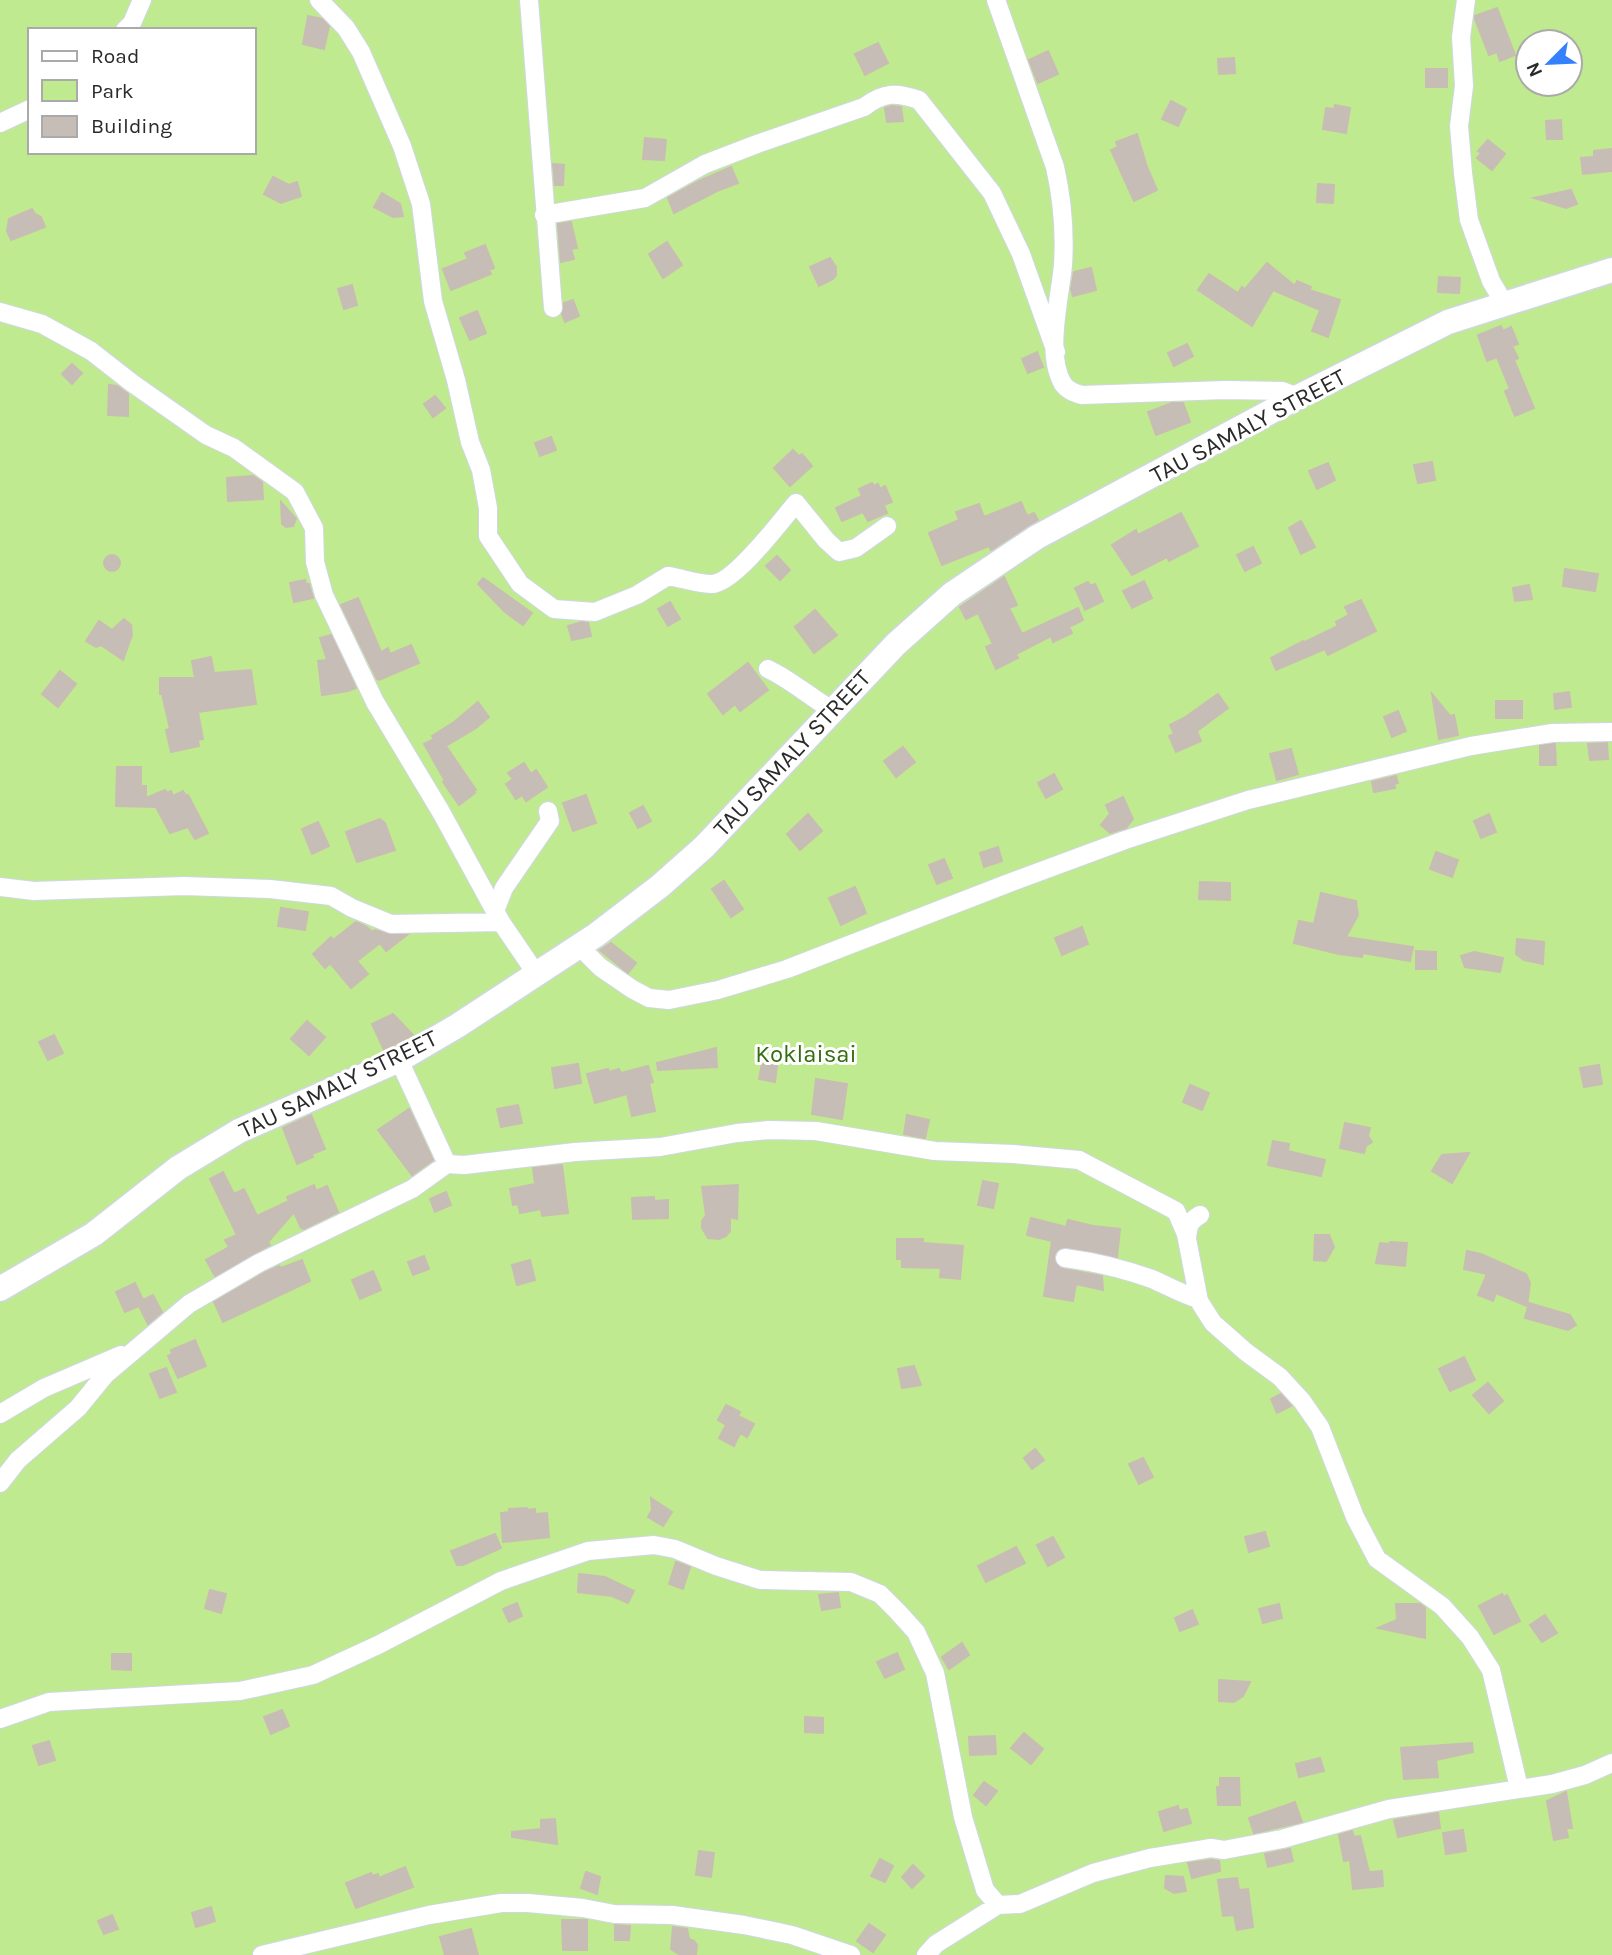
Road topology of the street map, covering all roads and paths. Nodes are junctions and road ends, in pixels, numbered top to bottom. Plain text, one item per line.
1 (142, 0) edge
2 (319, 0) edge
3 (528, 0) edge
4 (996, 0) edge
5 (1466, 0) edge
6 (127, 28) edge
7 (28, 110) edge
8 (0, 122) edge
9 (544, 215) junction
10 (1612, 270) edge
11 (1504, 303) junction
12 (552, 308) dead end
13 (0, 312) edge
14 (1056, 352) junction
15 (1298, 397) junction
16 (887, 526) dead end
17 (768, 669) dead end
18 (832, 710) junction
19 (1612, 732) edge
20 (548, 811) dead end
21 (0, 887) edge
22 (498, 916) junction
23 (579, 946) junction
24 (537, 975) junction
25 (399, 1060) junction
26 (447, 1164) junction
27 (1200, 1215) dead end
28 (1187, 1239) junction
29 (1065, 1258) dead end
30 (0, 1289) edge
31 (1198, 1299) junction
32 (134, 1350) junction
33 (0, 1414) edge
34 (0, 1483) edge
35 (0, 1718) edge
36 (1612, 1763) edge
37 (1519, 1788) junction
38 (998, 1905) junction
39 (262, 1955) edge
40 (851, 1955) edge
41 (926, 1955) edge

1 - 6 street
2 - 16 street
3 - 9 street
4 - 14 street
5 - 11 street
7 - 8 street
9 - 12 street
9 - 14 street
10 - 11 street, TAU SAMALY STREET
11 - 15 street, TAU SAMALY STREET
13 - 22 street
14 - 15 street
15 - 18 street, TAU SAMALY STREET
17 - 18 street
18 - 23 street, TAU SAMALY STREET
19 - 23 street
20 - 22 street
21 - 22 street
22 - 24 street
23 - 24 street, TAU SAMALY STREET
24 - 25 street, TAU SAMALY STREET
25 - 26 street
25 - 30 street, TAU SAMALY STREET
26 - 28 street
26 - 32 street
27 - 28 street
28 - 31 street
29 - 31 street
31 - 37 street
32 - 33 street
32 - 34 street
35 - 38 street
36 - 37 street
37 - 38 street
38 - 41 street
39 - 40 street

